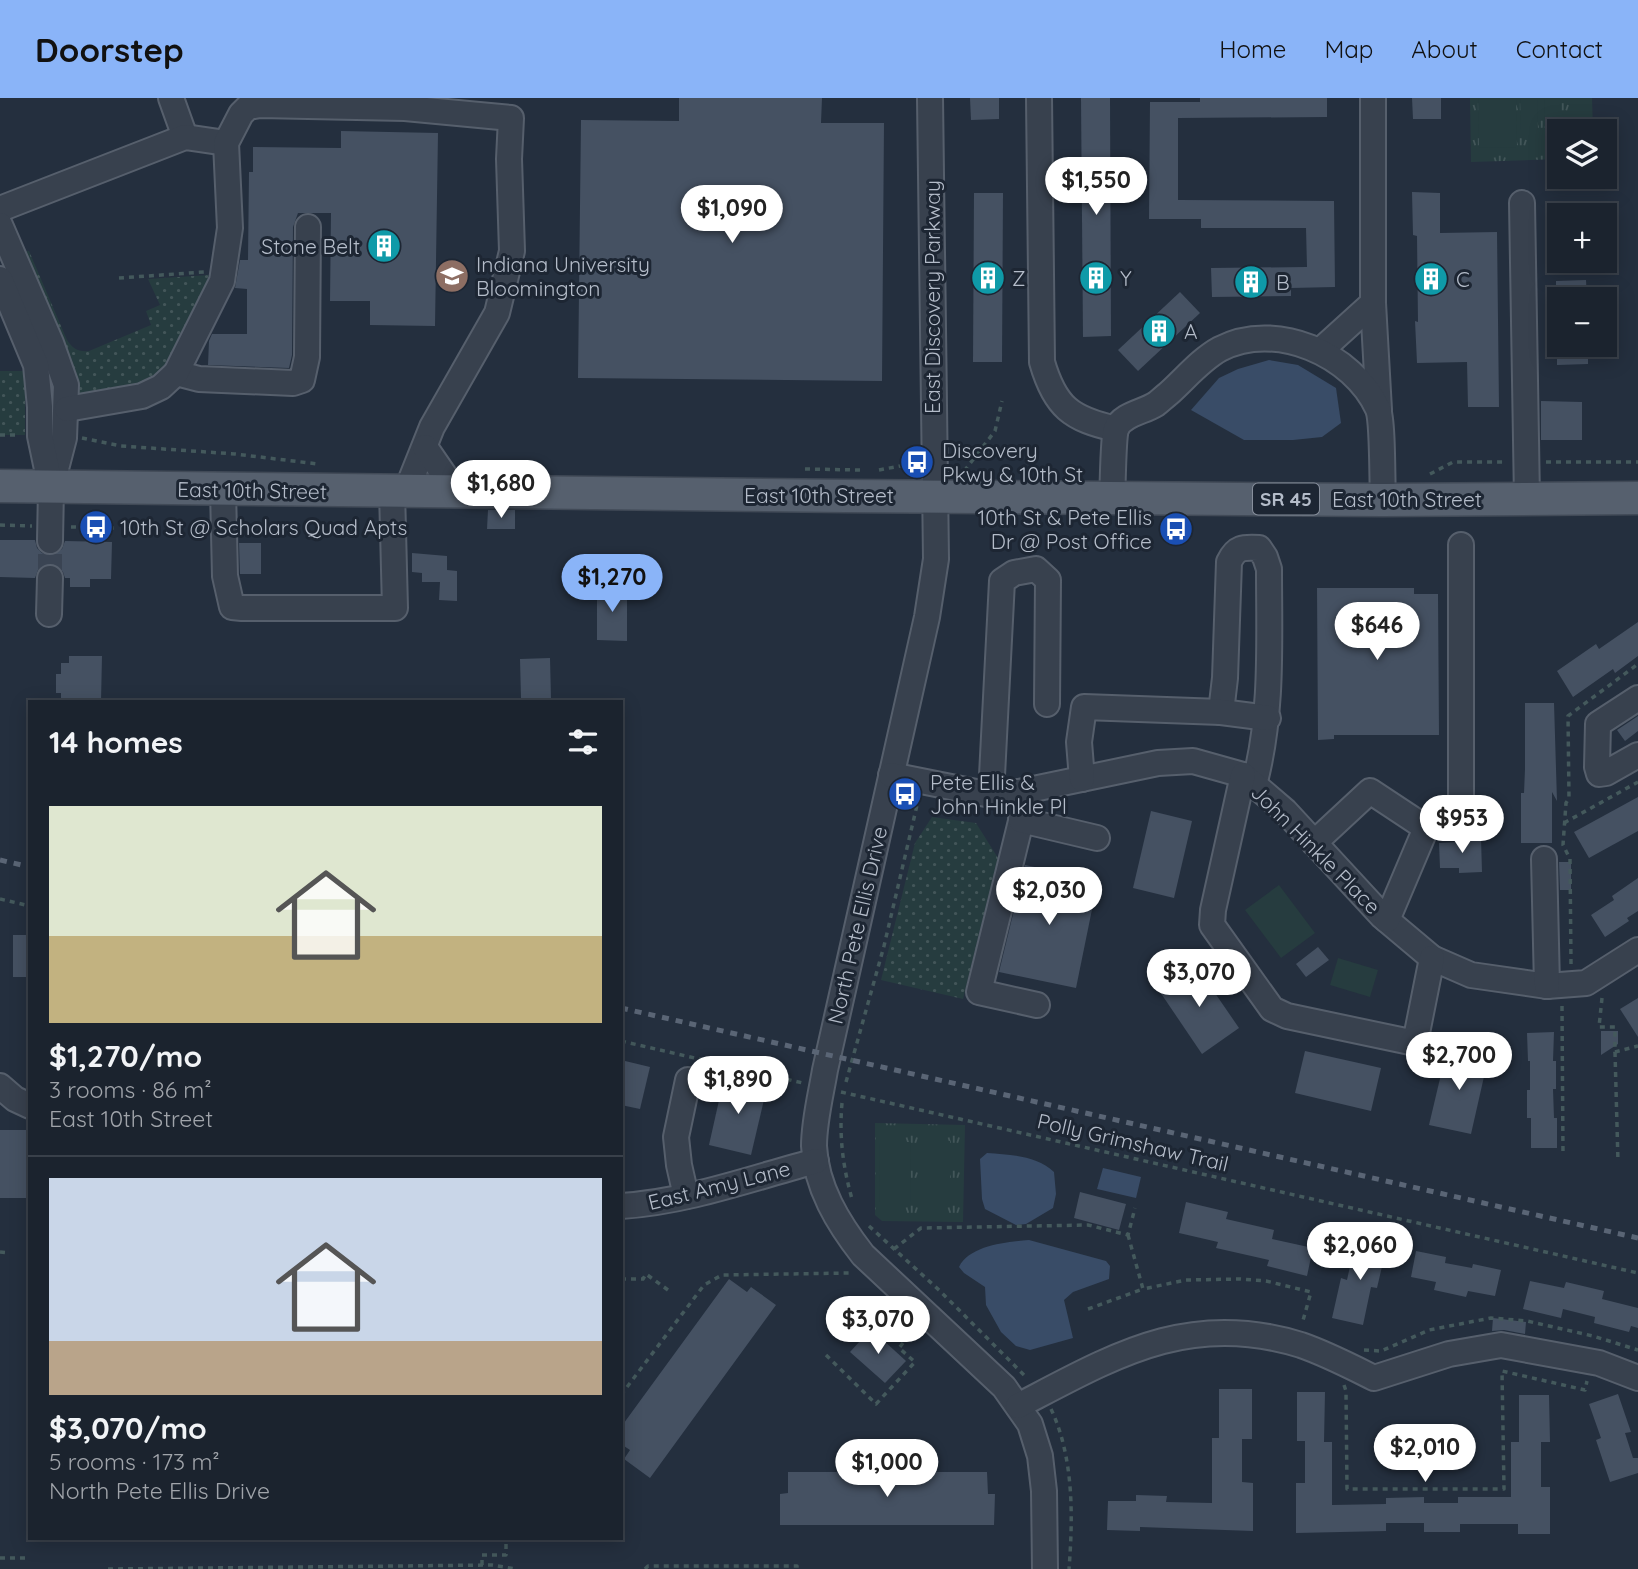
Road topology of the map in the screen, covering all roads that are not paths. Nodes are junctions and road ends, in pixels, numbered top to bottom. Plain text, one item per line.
1 (171, 98) edge
2 (930, 98) edge
3 (1039, 98) edge
4 (1373, 98) edge
5 (185, 137) junction
6 (226, 143) junction
7 (1522, 203) dead end
8 (0, 209) edge
9 (0, 225) edge
10 (308, 227) dead end
11 (0, 279) edge
12 (1373, 303) junction
13 (1320, 351) junction
14 (176, 373) junction
15 (67, 409) junction
16 (1379, 411) junction
17 (1116, 429) junction
18 (52, 437) junction
19 (425, 447) junction
20 (934, 483) junction
21 (0, 486) edge
22 (51, 488) junction
23 (223, 490) junction
24 (399, 492) junction
25 (470, 492) junction
26 (1112, 498) junction
27 (1638, 498) edge
28 (1527, 499) junction
29 (1383, 500) junction
30 (50, 541) tunnel mouth
31 (1461, 545) dead end
32 (50, 578) tunnel mouth
33 (49, 614) dead end
34 (1638, 698) edge
35 (1047, 704) dead end
36 (1221, 712) junction
37 (1268, 718) junction
38 (1638, 755) edge
39 (891, 775) junction
40 (1083, 779) junction
41 (1248, 780) junction
42 (1019, 792) junction
43 (991, 795) junction
44 (1021, 820) junction
45 (1426, 828) junction
46 (1097, 838) dead end
47 (1314, 843) junction
48 (1544, 859) dead end
49 (1387, 920) junction
50 (1638, 950) edge
51 (1432, 958) junction
52 (1547, 986) junction
53 (1037, 1005) dead end
54 (688, 1080) dead end
55 (0, 1086) edge
56 (28, 1105) edge
57 (816, 1160) junction
58 (686, 1196) junction
59 (623, 1206) edge
60 (1638, 1378) edge
61 (1018, 1406) junction
62 (1045, 1569) edge

1 - 5 street
2 - 20 street, East Discovery Parkway
3 - 17 street
4 - 12 street
5 - 6 street
5 - 8 street
6 - 14 street
6 - 19 street
7 - 28 street
9 - 15 street
10 - 14 street
11 - 18 street
12 - 13 street
12 - 16 street
13 - 16 street
13 - 17 street
14 - 15 street
15 - 18 street
16 - 29 street
17 - 26 street
18 - 22 street
19 - 24 street
19 - 25 street
20 - 25 main road, East 10th Street / SR 45
20 - 26 main road, East 10th Street / SR 45
20 - 39 street, North Pete Ellis Drive
21 - 22 main road, East 10th Street / SR 45
22 - 23 main road, East 10th Street / SR 45
22 - 30 street
23 - 24 main road, East 10th Street / SR 45
23 - 24 street
24 - 25 main road, East 10th Street / SR 45
26 - 29 main road, East 10th Street / SR 45
27 - 28 main road, East 10th Street / SR 45
28 - 29 main road, East 10th Street / SR 45
31 - 45 street
32 - 33 street
34 - 38 street
35 - 43 street
36 - 37 street
36 - 37 street
36 - 40 street
37 - 41 street
39 - 43 street, John Hinkle Place
39 - 57 street, North Pete Ellis Drive
40 - 41 street, John Hinkle Place
40 - 42 street, John Hinkle Place
41 - 47 street, John Hinkle Place
41 - 51 street
42 - 43 street, John Hinkle Place
42 - 44 street
44 - 46 street
44 - 53 street
45 - 47 street
45 - 49 street
47 - 49 street, John Hinkle Place
48 - 52 street
49 - 51 street, John Hinkle Place
50 - 52 street, John Hinkle Place
51 - 52 street, John Hinkle Place
54 - 58 street
55 - 56 street
57 - 58 street, East Amy Lane
57 - 61 street, North Pete Ellis Drive
58 - 59 street, East Amy Lane
60 - 61 street
61 - 62 street, North Pete Ellis Drive

